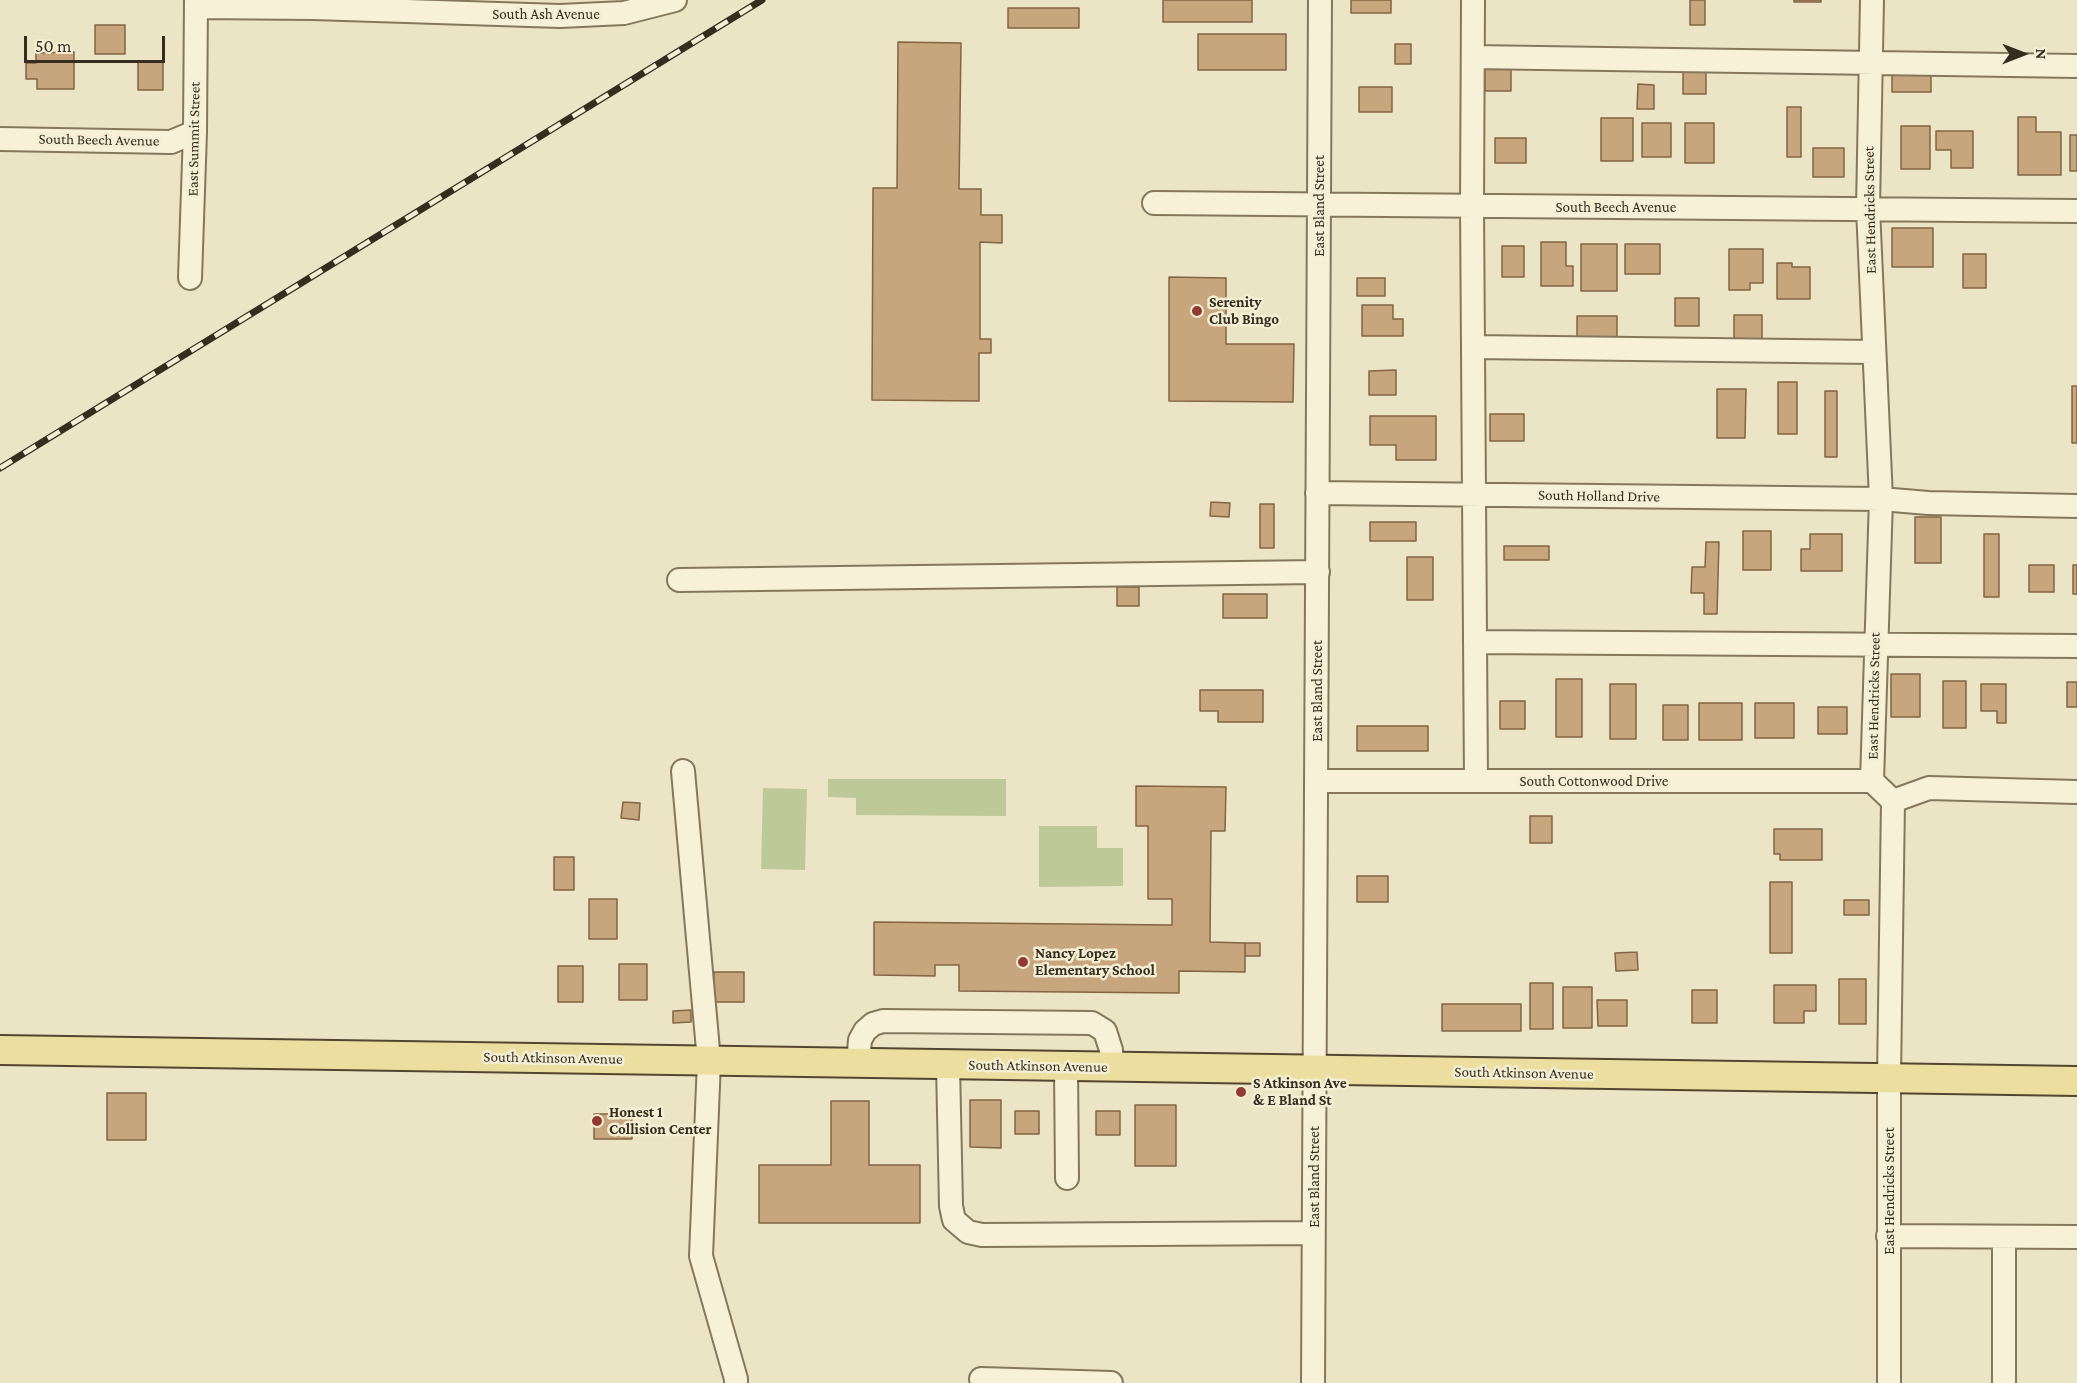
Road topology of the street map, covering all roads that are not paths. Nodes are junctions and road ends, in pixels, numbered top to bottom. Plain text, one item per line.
1 (675, 0) edge
2 (1320, 0) edge
3 (1473, 0) edge
4 (1872, 0) edge
5 (196, 4) edge
6 (608, 7) edge
7 (1473, 57) junction
8 (1871, 64) junction
9 (2077, 66) edge
10 (195, 132) junction
11 (0, 139) edge
12 (1154, 203) dead end
13 (1319, 205) junction
14 (1472, 206) junction
15 (1868, 208) junction
16 (2077, 211) edge
17 (190, 278) dead end
18 (1473, 347) junction
19 (1874, 352) junction
20 (1317, 493) junction
21 (1474, 495) junction
22 (1881, 499) junction
23 (2077, 506) edge
24 (1318, 572) junction
25 (679, 580) dead end
26 (1475, 642) junction
27 (1875, 645) junction
28 (2077, 646) edge
29 (683, 771) dead end
30 (1316, 781) junction
31 (1476, 781) junction
32 (1872, 781) junction
33 (2077, 792) edge
34 (1893, 801) junction
35 (0, 1050) edge
36 (709, 1061) junction
37 (858, 1063) junction
38 (948, 1065) junction
39 (1066, 1066) junction
40 (1112, 1067) junction
41 (1314, 1070) junction
42 (1889, 1077) junction
43 (2077, 1081) edge
44 (1067, 1178) dead end
45 (1313, 1233) junction
46 (1888, 1236) junction
47 (2004, 1237) junction
48 (2077, 1237) edge
49 (981, 1379) dead end
50 (736, 1383) edge
51 (1111, 1383) edge
52 (1313, 1383) edge
53 (1889, 1383) edge
54 (2004, 1383) edge

1 - 6 street, South Ash Avenue
2 - 13 street, East Bland Street
3 - 7 street
4 - 8 street, East Hendricks Street
5 - 6 street, South Ash Avenue
5 - 10 street, East Summit Street
7 - 8 street
7 - 14 street
8 - 9 street
8 - 15 street, East Hendricks Street
10 - 11 street, South Beech Avenue
10 - 17 street, East Summit Street
12 - 13 street, South Beech Avenue
13 - 14 street, South Beech Avenue
13 - 20 street, East Bland Street
14 - 15 street, South Beech Avenue
14 - 18 street
15 - 16 street, South Beech Avenue
15 - 19 street, East Hendricks Street
18 - 19 street
18 - 21 street
19 - 22 street, East Hendricks Street
20 - 21 street, South Holland Drive
20 - 24 street, East Bland Street
21 - 22 street, South Holland Drive
21 - 26 street
22 - 23 street, South Holland Drive
22 - 27 street, East Hendricks Street
24 - 25 street
24 - 30 street, East Bland Street
26 - 27 street
26 - 31 street
27 - 28 street
27 - 32 street, East Hendricks Street
29 - 36 street
30 - 31 street, South Cottonwood Drive
30 - 41 street, East Bland Street
31 - 32 street, South Cottonwood Drive
32 - 34 street, East Hendricks Street
33 - 34 street
34 - 42 street, East Hendricks Street
35 - 36 main road, South Atkinson Avenue
36 - 37 main road, South Atkinson Avenue
36 - 50 street
37 - 38 main road, South Atkinson Avenue
37 - 40 street
38 - 39 main road, South Atkinson Avenue
38 - 45 street
39 - 40 main road, South Atkinson Avenue
39 - 44 street
40 - 41 main road, South Atkinson Avenue
41 - 42 main road, South Atkinson Avenue
41 - 45 street, East Bland Street
42 - 43 main road, South Atkinson Avenue
42 - 46 street, East Hendricks Street
45 - 52 street, East Bland Street
46 - 47 street
46 - 53 street, East Hendricks Street
47 - 48 street
47 - 54 street
49 - 51 street

